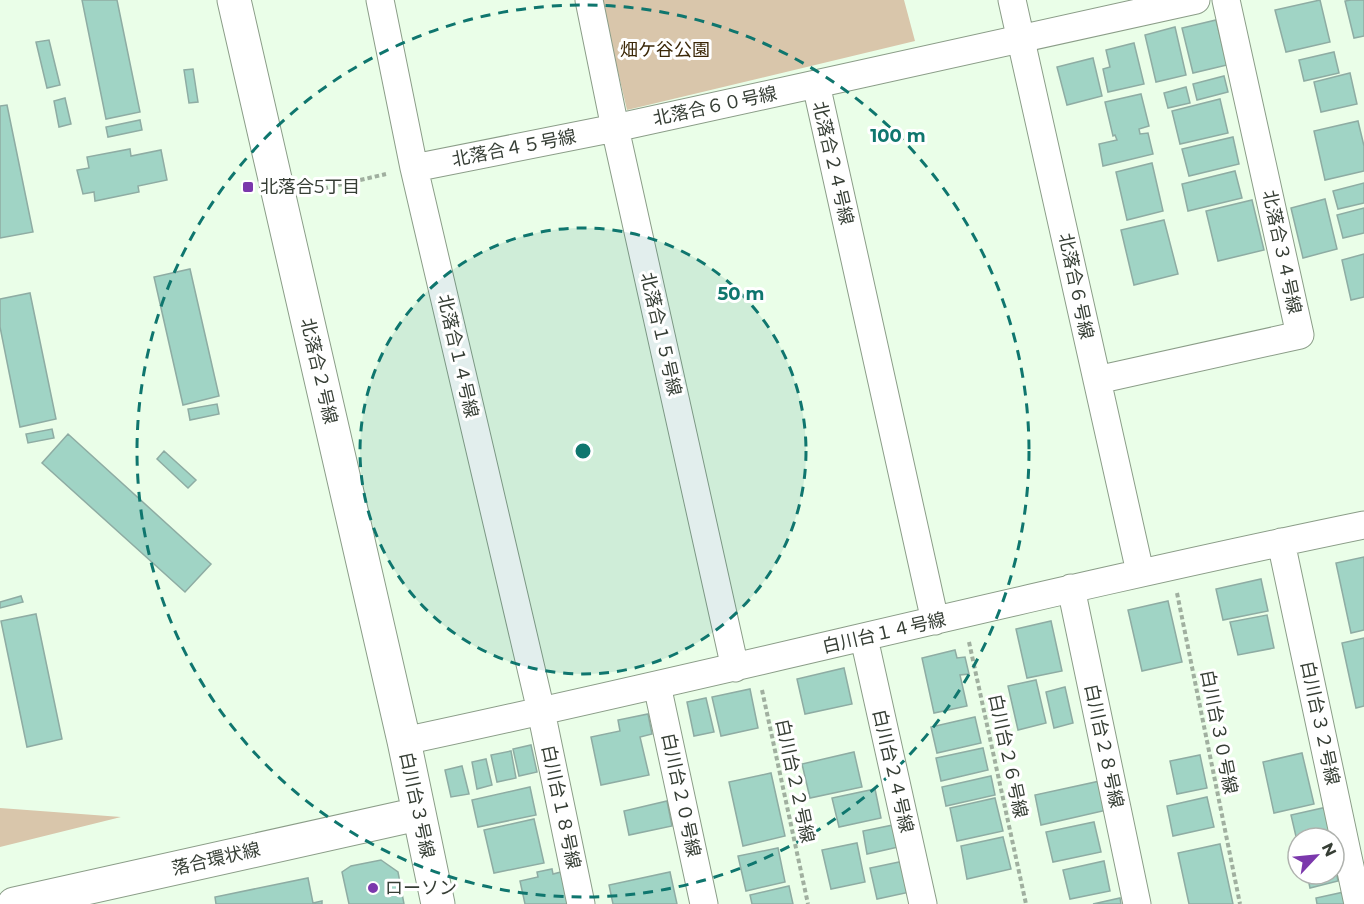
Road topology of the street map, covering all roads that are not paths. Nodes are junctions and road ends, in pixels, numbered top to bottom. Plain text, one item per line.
1 (234, 0) edge
2 (380, 0) edge
3 (589, 0) edge
4 (1012, 0) edge
5 (1196, 0) edge
6 (1226, 0) edge
7 (1021, 38) junction
8 (816, 84) junction
9 (615, 128) junction
10 (414, 168) junction
11 (1097, 380) junction
12 (1364, 525) edge
13 (1281, 542) junction
14 (1140, 572) junction
15 (1071, 588) junction
16 (935, 621) junction
17 (864, 639) junction
18 (745, 665) junction
19 (657, 685) junction
20 (541, 711) junction
21 (404, 741) junction
22 (418, 814) junction
23 (14, 904) edge
24 (438, 904) edge
25 (581, 904) edge
26 (704, 904) edge
27 (922, 904) edge
28 (1137, 904) edge
29 (1359, 904) edge

1 - 21 street, 北落合２号線
2 - 10 street, 北落合１４号線
3 - 9 street, 北落合１５号線
4 - 7 street, 北落合６号線
5 - 7 street, 北落合２４号線
6 - 11 street, 北落合３４号線
7 - 8 street, 北落合２４号線
7 - 11 street, 北落合６号線
8 - 9 street, 北落合６０号線
8 - 16 street, 北落合２４号線
9 - 10 street, 北落合４５号線
9 - 18 street, 北落合１５号線
10 - 20 street, 北落合１４号線
11 - 14 street, 北落合６号線
12 - 13 street, 白川台１４号線
13 - 14 street, 白川台１４号線
13 - 29 street, 白川台３２号線
14 - 15 street, 白川台１４号線
15 - 16 street, 白川台１４号線
15 - 28 street, 白川台２８号線
16 - 17 street, 白川台１４号線
17 - 18 street, 白川台１４号線
17 - 27 street, 白川台２４号線
18 - 19 street, 白川台１４号線
19 - 20 street, 白川台１４号線
19 - 26 street, 白川台２０号線
20 - 21 street, 白川台１４号線
20 - 25 street, 白川台１８号線
21 - 22 street, 白川台３号線
22 - 23 street, 落合環状線
22 - 24 street, 白川台３号線

